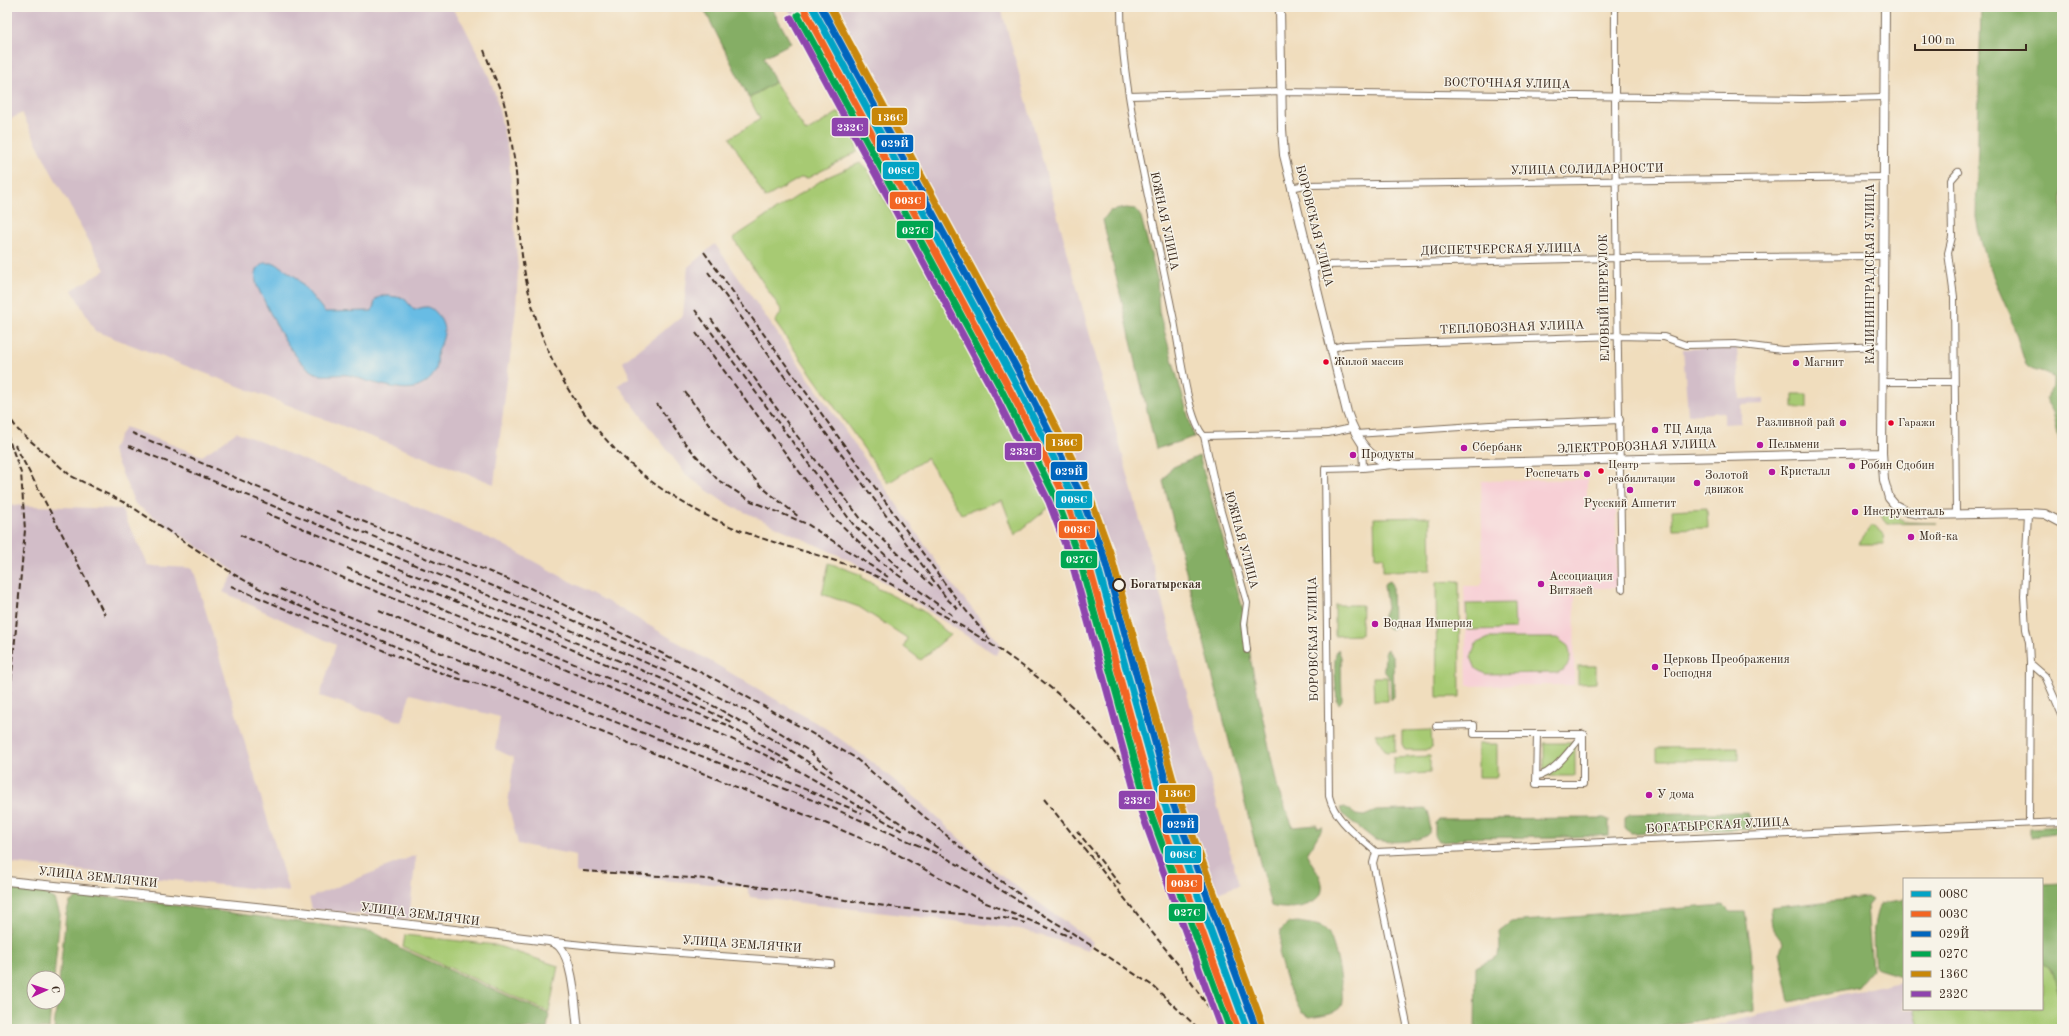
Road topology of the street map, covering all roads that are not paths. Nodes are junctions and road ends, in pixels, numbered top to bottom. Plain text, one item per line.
1 (1120, 7) edge
2 (1280, 7) edge
3 (1615, 7) edge
4 (1885, 7) edge
5 (1281, 92) junction
6 (1129, 96) junction
7 (1615, 96) junction
8 (1884, 97) junction
9 (1958, 172) dead end
10 (1884, 177) junction
11 (1614, 180) junction
12 (1291, 188) junction
13 (1883, 256) junction
14 (1615, 258) junction
15 (1312, 270) junction
16 (1617, 336) junction
17 (1882, 346) junction
18 (1332, 348) junction
19 (1883, 382) junction
20 (1953, 382) junction
21 (1620, 420) junction
22 (1354, 431) junction
23 (1204, 436) junction
24 (1362, 445) junction
25 (1882, 453) junction
26 (1621, 461) junction
27 (1393, 465) junction
28 (1363, 468) junction
29 (2028, 513) junction
30 (1956, 514) junction
31 (2062, 523) edge
32 (1622, 589) dead end
33 (1247, 650) dead end
34 (2030, 663) junction
35 (2062, 715) edge
36 (1436, 726) dead end
37 (1537, 734) junction
38 (1584, 734) junction
39 (1536, 776) junction
40 (2062, 822) edge
41 (2029, 823) junction
42 (1376, 852) junction
43 (7, 881) edge
44 (549, 941) junction
45 (831, 964) dead end
46 (578, 1029) edge
47 (1408, 1029) edge

1 - 6 street, ЮЖНАЯ УЛИЦА
2 - 5 street, БОРОВСКАЯ УЛИЦА
3 - 7 street, ЕЛОВЫЙ ПЕРЕУЛОК
4 - 8 street, КАЛИНИНГРАДСКАЯ УЛИЦА
5 - 6 street, ВОСТОЧНАЯ УЛИЦА
5 - 7 street, ВОСТОЧНАЯ УЛИЦА
5 - 12 street, БОРОВСКАЯ УЛИЦА
6 - 23 street, ЮЖНАЯ УЛИЦА
7 - 8 street, ВОСТОЧНАЯ УЛИЦА
7 - 11 street, ЕЛОВЫЙ ПЕРЕУЛОК
8 - 10 street, КАЛИНИНГРАДСКАЯ УЛИЦА
9 - 20 street
10 - 11 street, УЛИЦА СОЛИДАРНОСТИ
10 - 13 street, КАЛИНИНГРАДСКАЯ УЛИЦА
11 - 12 street, УЛИЦА СОЛИДАРНОСТИ
11 - 14 street, ЕЛОВЫЙ ПЕРЕУЛОК
12 - 15 street, БОРОВСКАЯ УЛИЦА
13 - 14 street, ДИСПЕТЧЕРСКАЯ УЛИЦА
13 - 17 street, КАЛИНИНГРАДСКАЯ УЛИЦА
14 - 15 street, ДИСПЕТЧЕРСКАЯ УЛИЦА
14 - 16 street, ЕЛОВЫЙ ПЕРЕУЛОК
15 - 18 street, БОРОВСКАЯ УЛИЦА
16 - 17 street, ТЕПЛОВОЗНАЯ УЛИЦА
16 - 18 street, ТЕПЛОВОЗНАЯ УЛИЦА
16 - 21 street, ЕЛОВЫЙ ПЕРЕУЛОК
17 - 19 street, КАЛИНИНГРАДСКАЯ УЛИЦА
18 - 22 street, БОРОВСКАЯ УЛИЦА
19 - 20 street
19 - 25 street, КАЛИНИНГРАДСКАЯ УЛИЦА
20 - 30 street
21 - 22 street
21 - 26 street, ЕЛОВЫЙ ПЕРЕУЛОК
22 - 23 street
22 - 24 street, БОРОВСКАЯ УЛИЦА
23 - 33 street, ЮЖНАЯ УЛИЦА
24 - 27 street, БОРОВСКАЯ УЛИЦА
24 - 28 street, БОРОВСКАЯ УЛИЦА
25 - 26 street, ЭЛЕКТРОВОЗНАЯ УЛИЦА
25 - 30 street, КАЛИНИНГРАДСКАЯ УЛИЦА
26 - 27 street, ЭЛЕКТРОВОЗНАЯ УЛИЦА
26 - 32 street, ЕЛОВЫЙ ПЕРЕУЛОК
27 - 28 street
28 - 42 street, БОРОВСКАЯ УЛИЦА
29 - 30 street, КАЛИНИНГРАДСКАЯ УЛИЦА
29 - 31 street, КАЛИНИНГРАДСКАЯ УЛИЦА
29 - 34 street
34 - 35 street
34 - 41 street
36 - 37 street
37 - 38 street
37 - 39 street
38 - 39 street
38 - 39 street
40 - 41 street, БОГАТЫРСКАЯ УЛИЦА
41 - 42 street, БОГАТЫРСКАЯ УЛИЦА
42 - 47 street
43 - 44 street, УЛИЦА ЗЕМЛЯЧКИ
44 - 45 street, УЛИЦА ЗЕМЛЯЧКИ
44 - 46 street

